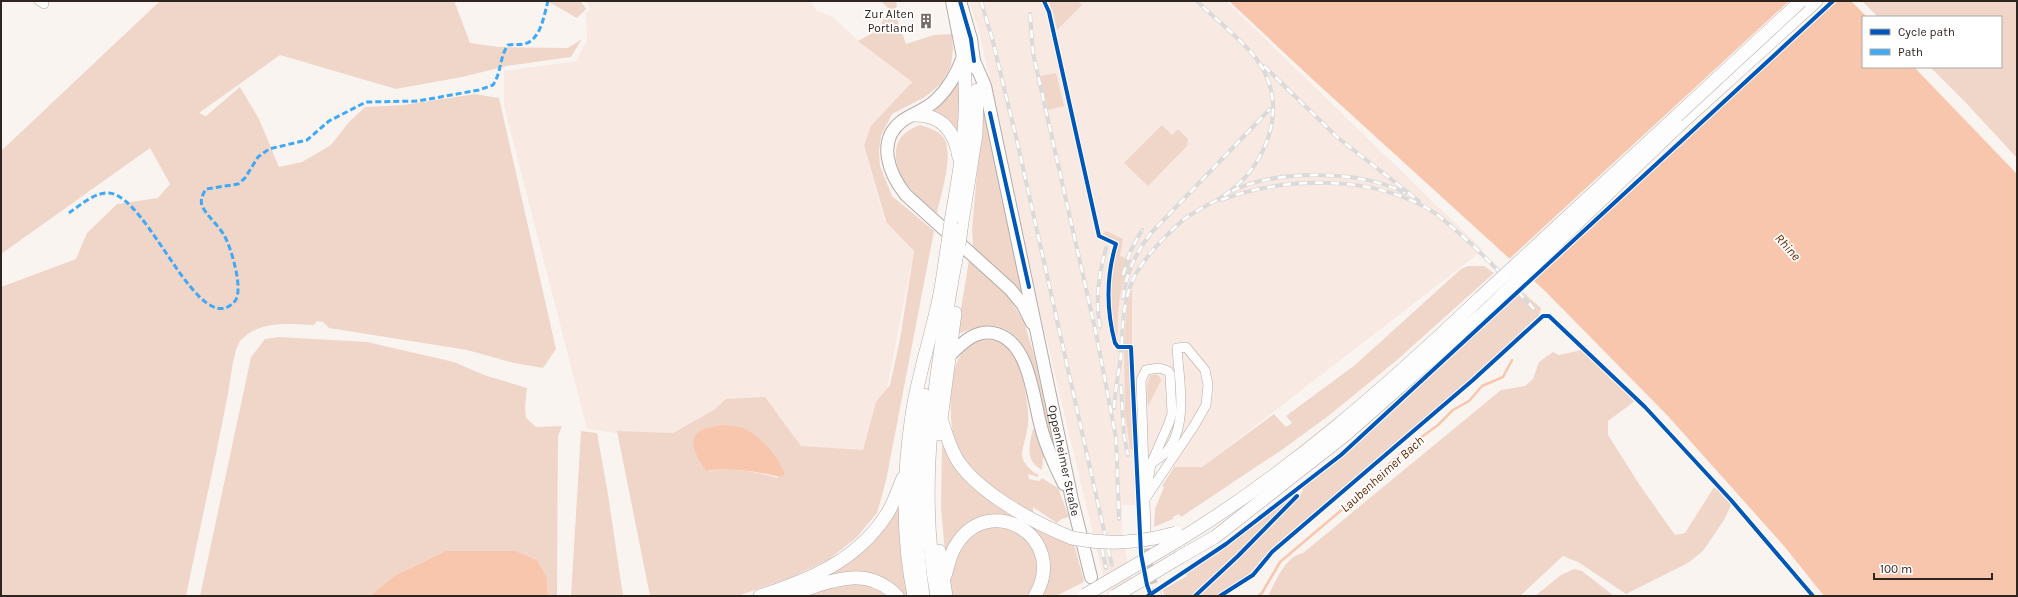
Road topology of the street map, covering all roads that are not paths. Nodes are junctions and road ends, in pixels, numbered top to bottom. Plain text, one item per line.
1 (952, 1) edge
2 (960, 1) edge
3 (1801, 1) edge
4 (1816, 1) edge
5 (968, 59) junction
6 (977, 90) junction
7 (990, 113) junction
8 (914, 116) junction
9 (961, 167) junction
10 (956, 225) junction
11 (956, 248) junction
12 (934, 322) junction
13 (1040, 344) junction
14 (950, 355) junction
15 (941, 418) junction
16 (1171, 463) junction
17 (1145, 467) junction
18 (906, 473) junction
19 (1145, 499) junction
20 (1072, 500) junction
21 (1146, 532) tunnel mouth
22 (1177, 537) junction
23 (1091, 577) dead end
24 (944, 579) junction
25 (1146, 579) junction
26 (1084, 595) edge
27 (760, 596) edge
28 (787, 596) edge
29 (897, 596) edge
30 (914, 596) edge
31 (923, 596) edge
32 (937, 596) edge
33 (946, 596) edge
34 (1035, 596) edge
35 (1115, 596) edge
36 (1129, 596) edge

1 - 5 main road
2 - 5 main road
3 - 22 highway, bridge
4 - 25 highway, bridge
5 - 6 main road
5 - 7 main road
5 - 8 main road
5 - 9 highway
6 - 7 main road
6 - 10 highway
7 - 13 main road
8 - 9 highway
8 - 13 main road
9 - 10 highway
10 - 11 highway, bridge
11 - 12 highway
11 - 14 highway
11 - 32 highway
12 - 18 highway
12 - 31 highway
13 - 20 main road, Oppenheimer Straße
14 - 15 highway
14 - 20 main road
15 - 22 highway, bridge
15 - 24 highway
16 - 17 street
16 - 17 street
16 - 19 street
17 - 17 street
17 - 19 street
17 - 19 street
18 - 27 highway
18 - 30 highway
19 - 21 street
20 - 23 main road, Oppenheimer Straße
22 - 26 highway, bridge
24 - 33 highway
24 - 34 highway
25 - 35 highway, bridge
25 - 36 highway
28 - 29 highway

